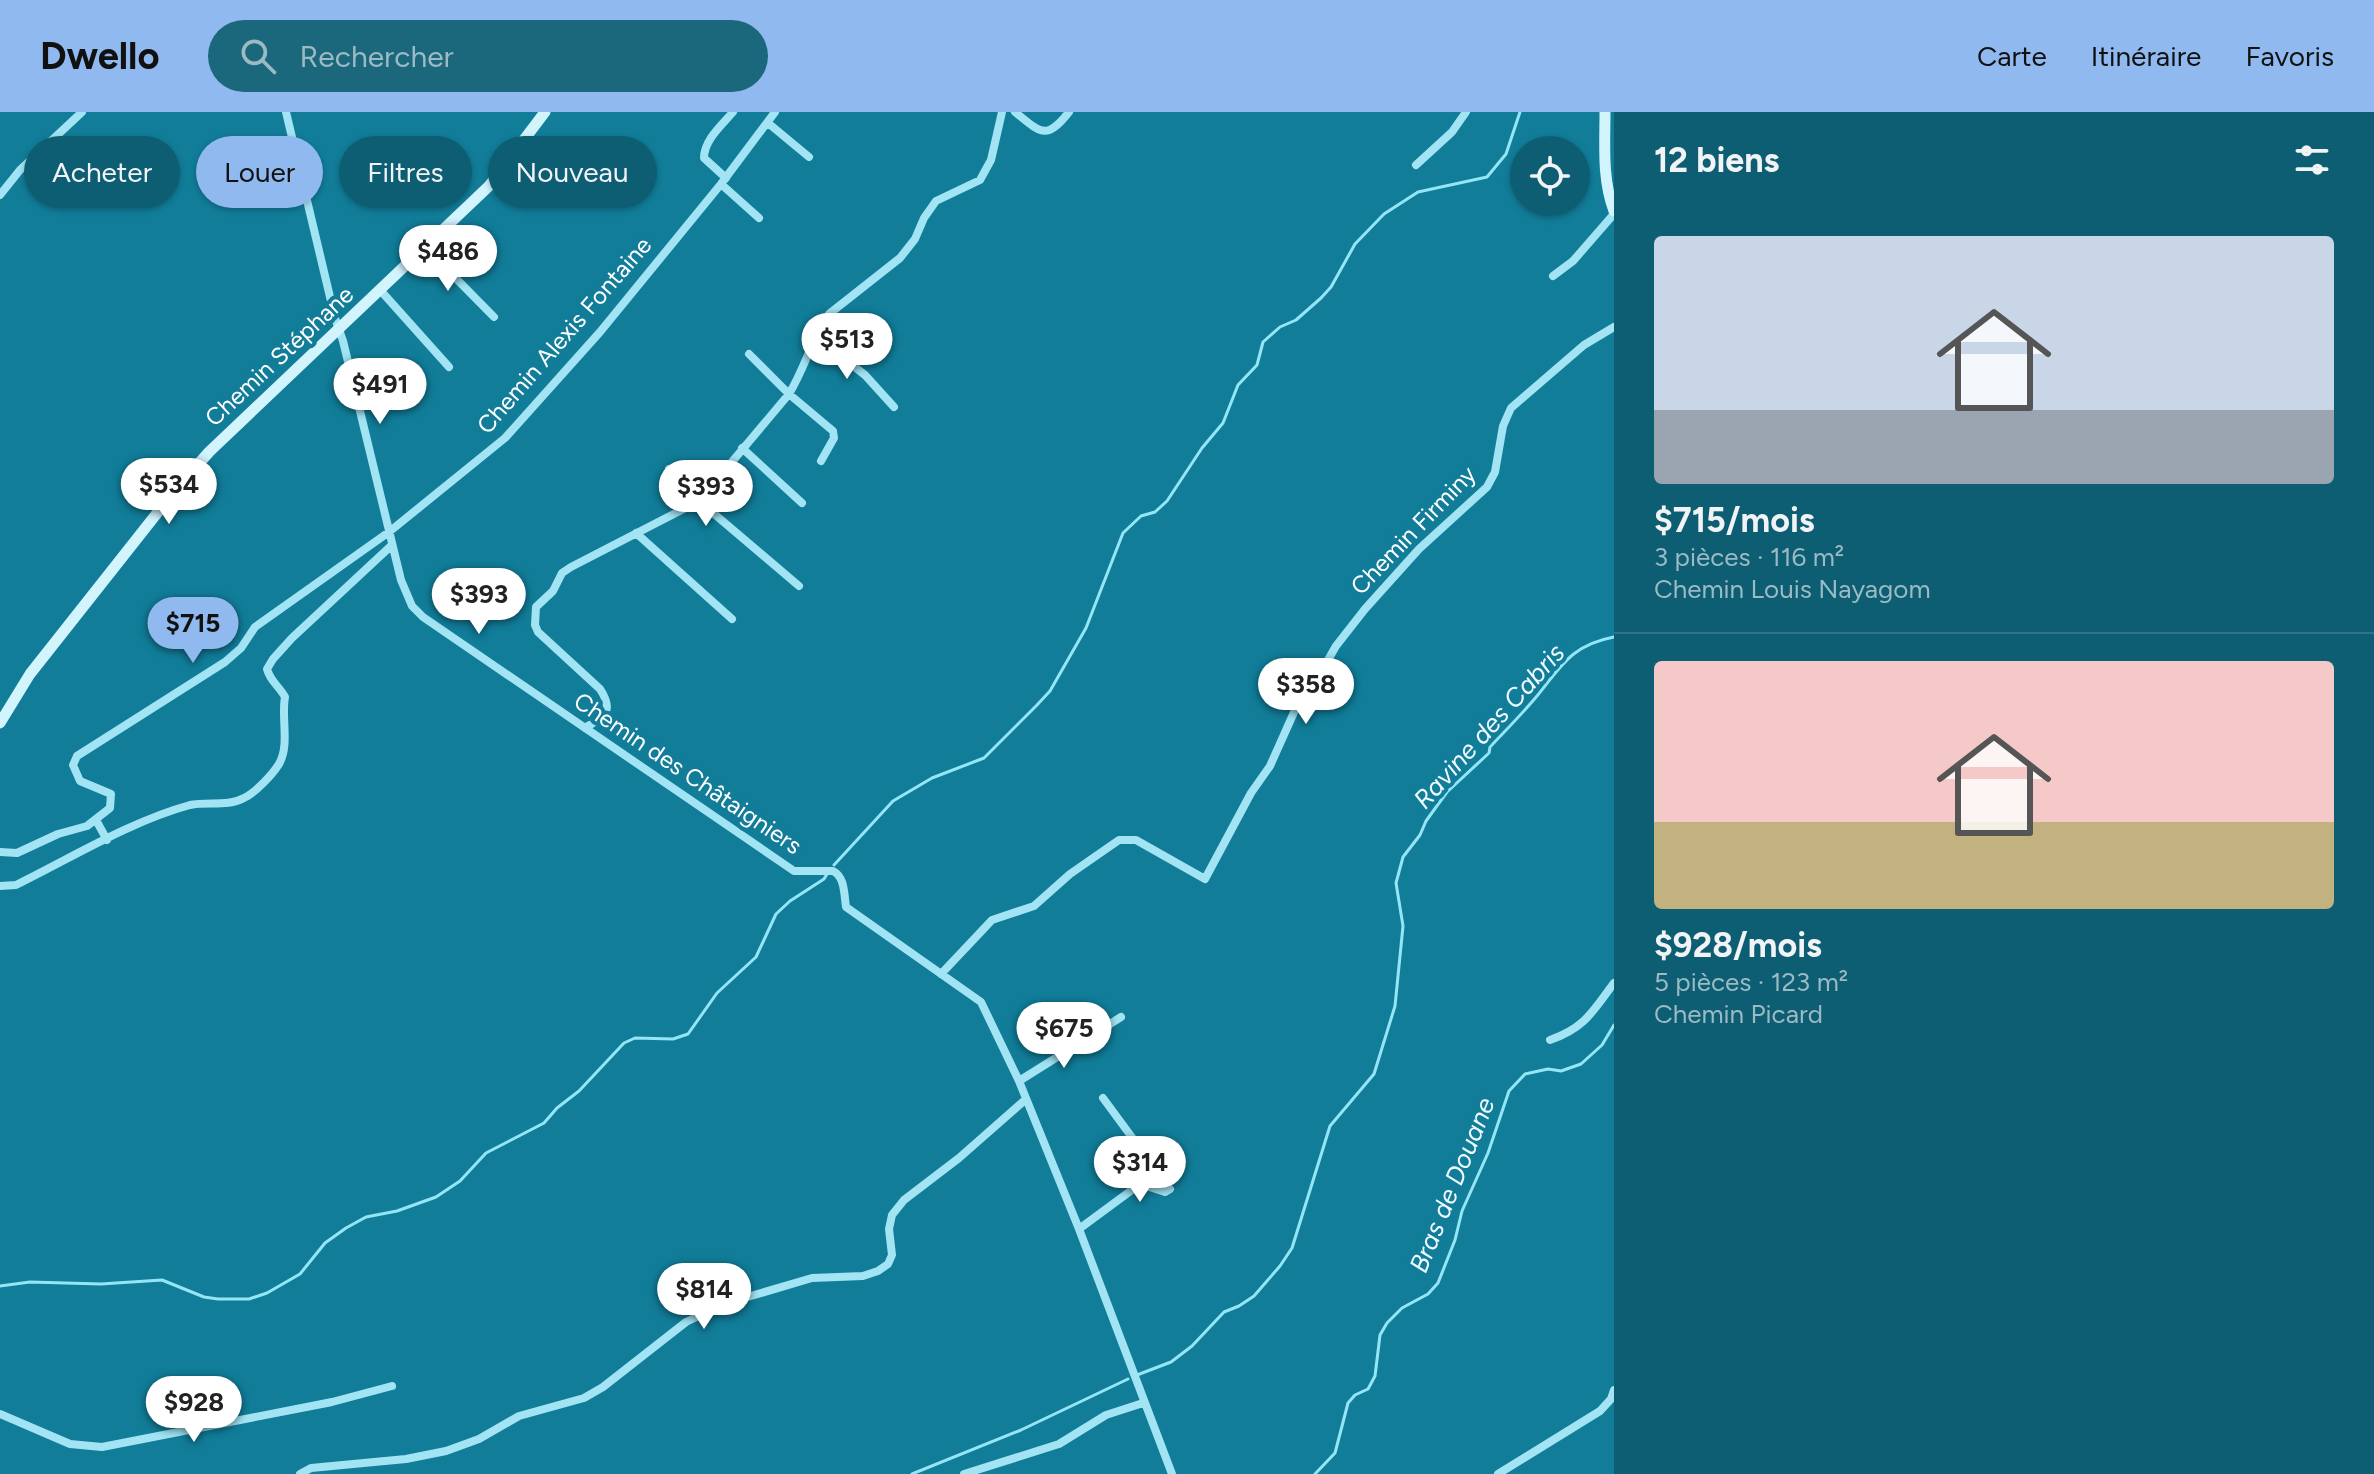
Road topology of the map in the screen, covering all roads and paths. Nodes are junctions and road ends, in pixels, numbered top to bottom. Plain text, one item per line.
1 (82, 112) edge
2 (286, 112) edge
3 (545, 112) edge
4 (733, 112) edge
5 (775, 112) edge
6 (1002, 112) edge
7 (1015, 112) edge
8 (1069, 112) edge
9 (1466, 112) edge
10 (1605, 112) edge
11 (768, 123) junction
12 (809, 157) dead end
13 (1416, 165) dead end
14 (724, 181) junction
15 (0, 195) edge
16 (1614, 212) edge
17 (759, 218) dead end
18 (426, 248) junction
19 (1553, 276) dead end
20 (381, 291) junction
21 (494, 317) dead end
22 (1614, 327) edge
23 (339, 331) junction
24 (816, 337) junction
25 (749, 354) dead end
26 (449, 367) dead end
27 (789, 394) junction
28 (894, 407) dead end
29 (742, 448) junction
30 (821, 461) dead end
31 (669, 469) dead end
32 (699, 501) junction
33 (802, 503) dead end
34 (389, 532) junction
35 (636, 533) junction
36 (392, 545) junction
37 (799, 586) dead end
38 (732, 619) dead end
39 (0, 723) edge
40 (585, 728) junction
41 (96, 820) junction
42 (107, 840) junction
43 (0, 852) edge
44 (0, 886) edge
45 (941, 974) junction
46 (1614, 983) edge
47 (1121, 1017) dead end
48 (1550, 1040) dead end
49 (1019, 1081) junction
50 (1103, 1098) dead end
51 (1025, 1100) junction
52 (1141, 1148) junction
53 (1140, 1184) junction
54 (1079, 1229) junction
55 (392, 1386) dead end
56 (1614, 1390) edge
57 (1143, 1403) junction
58 (0, 1414) edge
59 (300, 1474) edge
60 (964, 1474) edge
61 (1172, 1474) edge
62 (1498, 1474) edge

1 - 15 street
2 - 23 street, Chemin des Châtaigniers
3 - 18 main road, Chemin Stéphane
4 - 14 street
5 - 11 street, Chemin Alexis Fontaine
6 - 24 street
7 - 8 street
9 - 13 street
10 - 16 main road
11 - 12 street
11 - 14 street, Chemin Alexis Fontaine
14 - 17 street
14 - 34 street, Chemin Alexis Fontaine
16 - 19 street
18 - 20 main road, Chemin Stéphane
18 - 21 street
20 - 23 main road, Chemin Stéphane
20 - 26 street
22 - 45 street, Chemin Firminy
23 - 34 street, Chemin des Châtaigniers
23 - 39 main road, Chemin Stéphane
24 - 27 street
24 - 28 street
25 - 27 street
27 - 29 street
27 - 30 street
29 - 32 street
29 - 33 street
31 - 32 street
32 - 35 street
32 - 37 street
34 - 36 street, Chemin des Châtaigniers
34 - 41 street, Chemin Alexis Fontaine
35 - 38 street
35 - 40 street
36 - 40 street, Chemin des Châtaigniers
36 - 42 street
40 - 45 street, Chemin des Châtaigniers
41 - 42 street
41 - 43 street
42 - 44 street
45 - 49 street, Chemin des Châtaigniers
46 - 48 street
47 - 49 street
49 - 51 street, Chemin des Châtaigniers
50 - 52 street
51 - 54 street, Chemin des Châtaigniers
51 - 59 street
52 - 53 street
52 - 53 street
53 - 54 street
54 - 57 street, Chemin des Châtaigniers
55 - 58 street
56 - 62 street
57 - 60 street
57 - 61 street, Chemin des Châtaigniers

